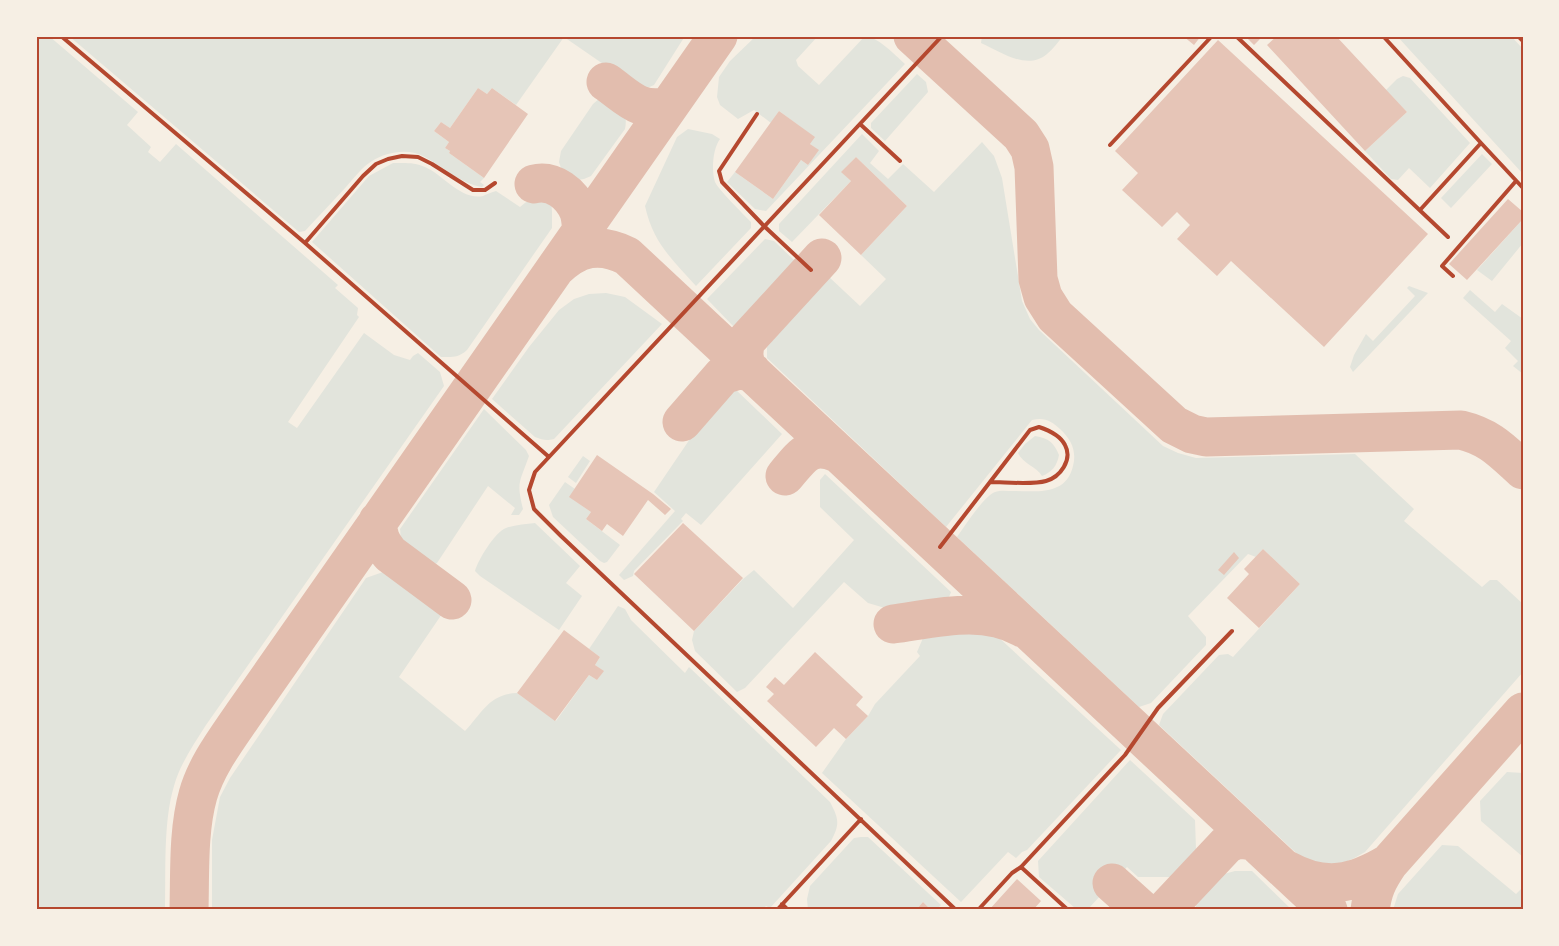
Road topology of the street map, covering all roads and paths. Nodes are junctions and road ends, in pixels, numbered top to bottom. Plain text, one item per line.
1 (61, 36) edge
2 (942, 36) edge
3 (1212, 36) edge
4 (1236, 36) edge
5 (1383, 36) edge
6 (1518, 36) edge
7 (1523, 41) edge
8 (757, 114) dead end
9 (860, 124) junction
10 (1481, 143) junction
11 (1110, 145) dead end
12 (900, 161) dead end
13 (1516, 181) junction
14 (495, 183) dead end
15 (1523, 188) edge
16 (1420, 210) junction
17 (764, 226) junction
18 (1448, 237) dead end
19 (305, 243) junction
20 (811, 270) dead end
21 (1453, 276) dead end
22 (549, 457) junction
23 (990, 482) junction
24 (940, 547) dead end
25 (1232, 631) dead end
26 (861, 819) junction
27 (1021, 867) junction
28 (782, 904) junction
29 (777, 910) edge
30 (789, 910) edge
31 (956, 910) edge
32 (978, 910) edge
33 (1068, 910) edge

1 - 19 lane
2 - 9 lane
3 - 11 lane
4 - 16 lane
5 - 10 lane
6 - 7 lane
8 - 17 lane
9 - 12 lane
9 - 17 lane
10 - 13 lane
10 - 16 lane
13 - 15 lane
13 - 21 lane
14 - 19 lane
16 - 18 lane
17 - 20 lane
17 - 22 lane
19 - 22 lane
22 - 26 lane
23 - 23 lane
23 - 24 lane
25 - 27 lane
26 - 28 lane
26 - 31 lane
27 - 32 lane
27 - 33 lane
28 - 29 lane
28 - 30 lane

